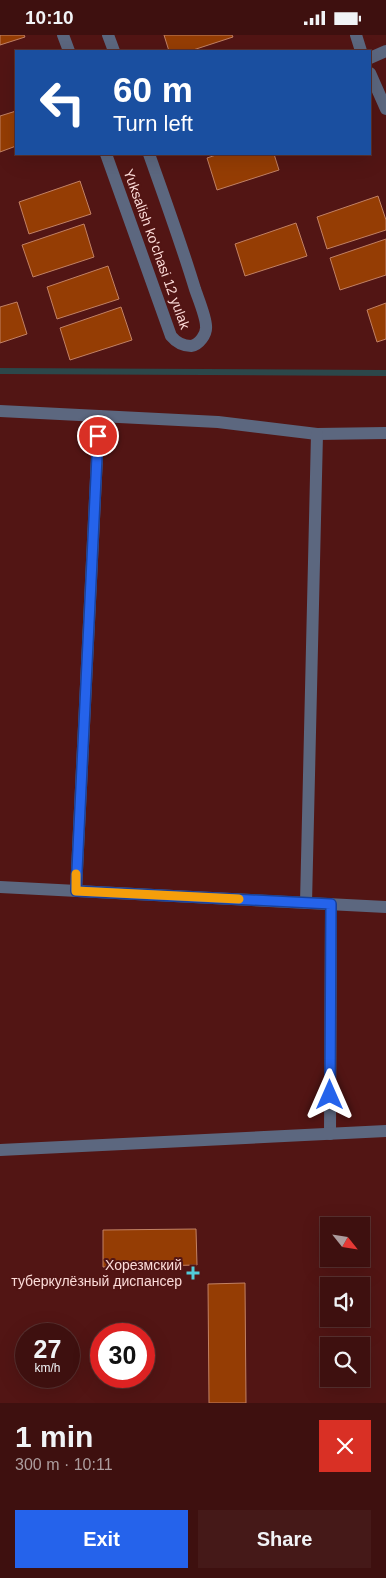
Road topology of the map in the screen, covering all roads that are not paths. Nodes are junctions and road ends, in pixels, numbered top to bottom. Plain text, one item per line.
1 (63, 35) edge
2 (108, 35) edge
3 (356, 35) edge
4 (69, 50) edge
5 (114, 50) edge
6 (361, 50) edge
7 (386, 51) edge
8 (371, 58) edge
9 (371, 75) edge
10 (386, 109) edge
11 (106, 155) edge
12 (149, 155) edge
13 (0, 411) edge
14 (99, 416) junction
15 (386, 433) edge
16 (316, 434) junction
17 (0, 887) edge
18 (76, 891) junction
19 (306, 903) junction
20 (331, 904) junction
21 (386, 907) edge
22 (386, 1131) edge
23 (330, 1133) junction
24 (0, 1150) edge

1 - 4 street
2 - 5 street
3 - 6 street
7 - 8 street
9 - 10 street
11 - 12 street, Yuksalish ko'chasi 12 yulak
13 - 14 street
14 - 16 street
14 - 18 street
15 - 16 street
16 - 19 street
17 - 18 street
18 - 19 street
19 - 20 street
20 - 21 street
20 - 23 street
22 - 23 street
23 - 24 street

